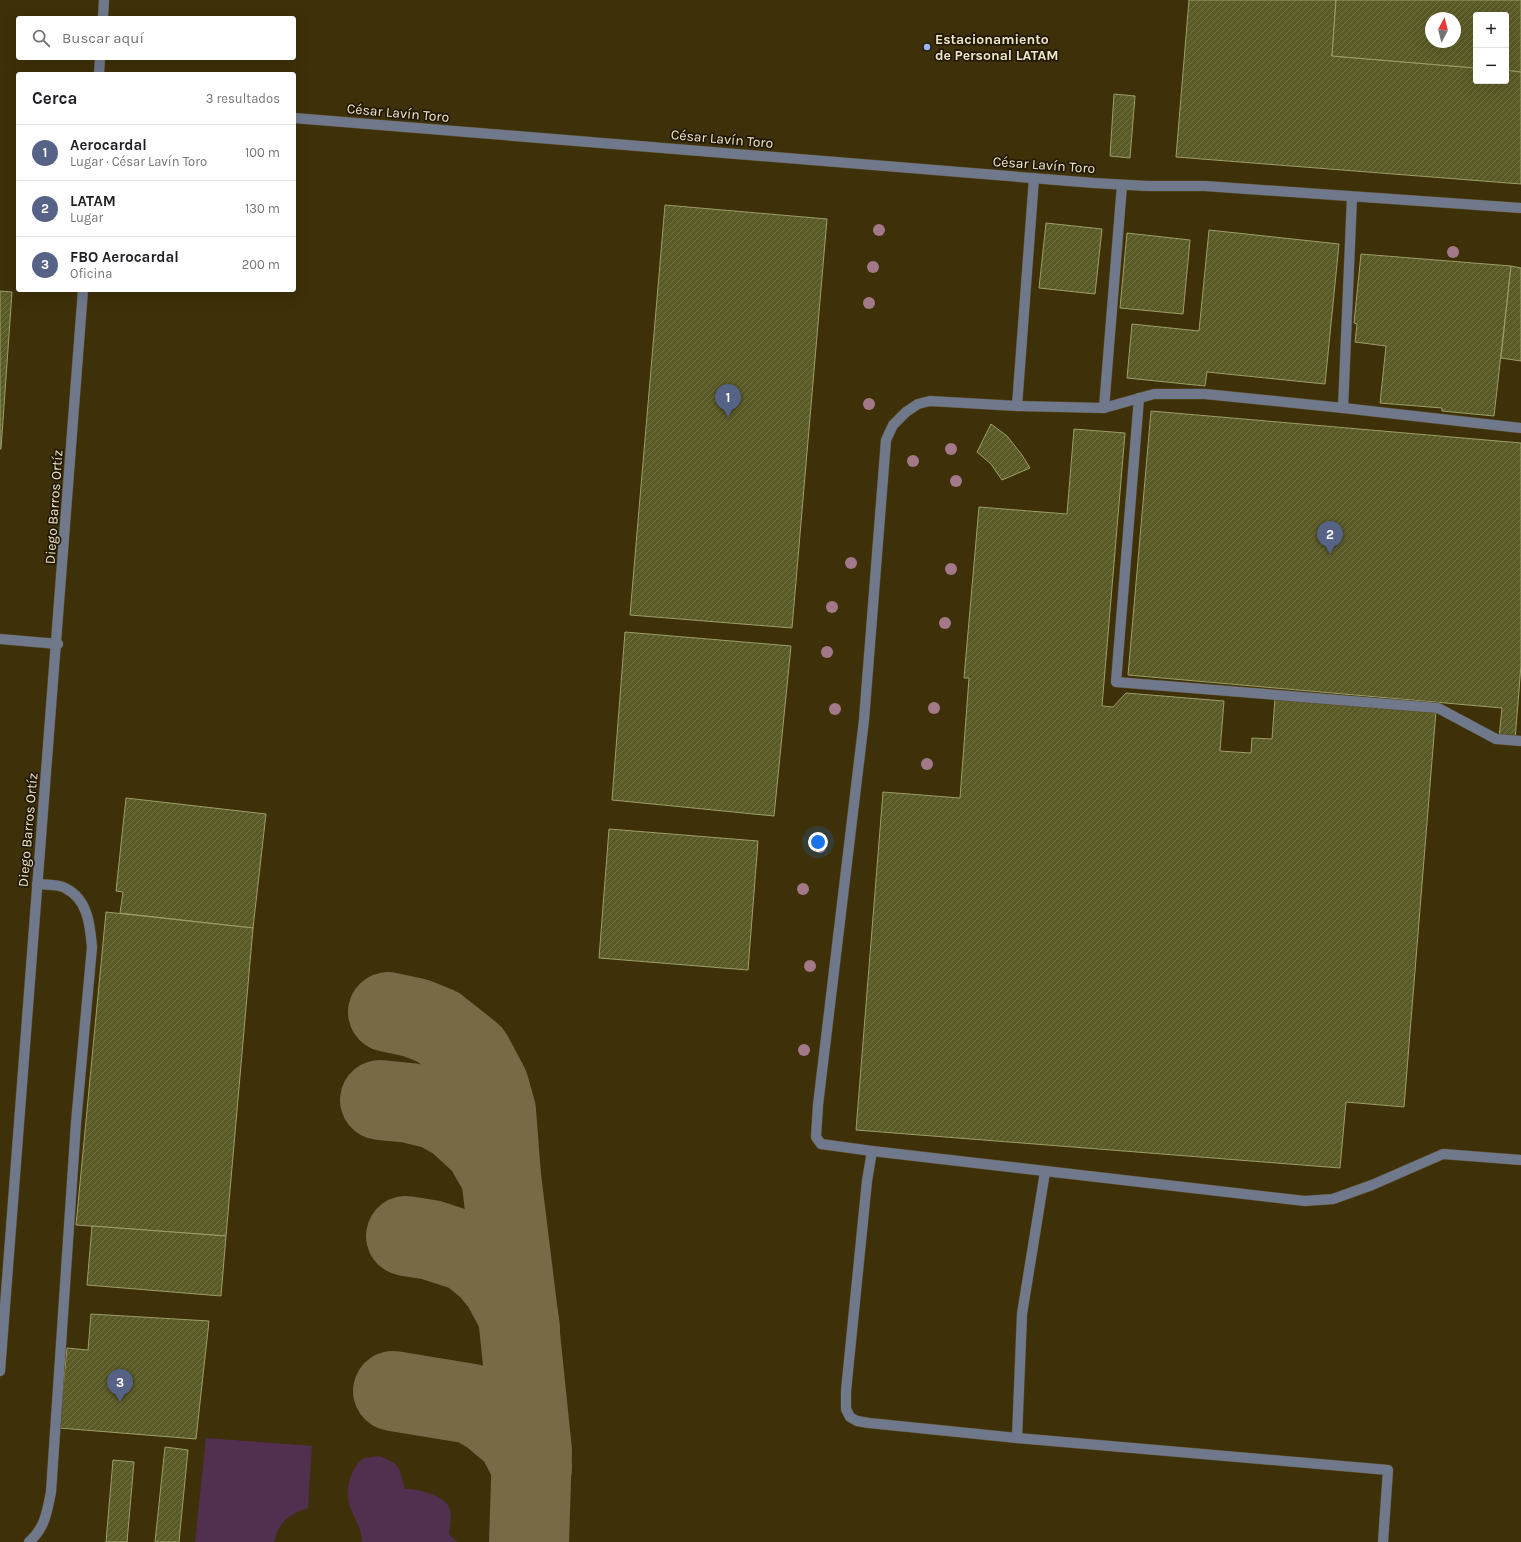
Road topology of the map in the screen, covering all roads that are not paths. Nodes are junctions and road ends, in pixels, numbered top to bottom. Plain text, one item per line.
1 (104, 0) edge
2 (103, 16) edge
3 (100, 60) edge
4 (99, 72) edge
5 (296, 118) edge
6 (1034, 178) junction
7 (1122, 185) junction
8 (1352, 197) junction
9 (1521, 208) edge
10 (83, 292) edge
11 (1139, 398) junction
12 (1017, 406) junction
13 (1104, 408) junction
14 (1343, 408) junction
15 (1521, 428) edge
16 (0, 639) edge
17 (58, 644) junction
18 (1521, 741) edge
19 (38, 884) junction
20 (872, 1151) junction
21 (1521, 1160) edge
22 (1045, 1172) junction
23 (0, 1371) edge
24 (1017, 1438) junction
25 (29, 1542) edge
26 (1384, 1542) edge

1 - 2 street
3 - 4 street
5 - 6 street, César Lavín Toro
6 - 7 street, César Lavín Toro
6 - 12 street
7 - 8 street, César Lavín Toro
7 - 13 street
8 - 9 street, César Lavín Toro
8 - 14 street
10 - 17 street, Diego Barros Ortíz
11 - 13 street
11 - 14 street
11 - 18 street
12 - 13 street
12 - 20 street
14 - 15 street
16 - 17 street
17 - 19 street, Diego Barros Ortíz
19 - 23 street, Diego Barros Ortíz
19 - 25 street
20 - 22 street
20 - 24 street
21 - 22 street
22 - 24 street
24 - 26 street

